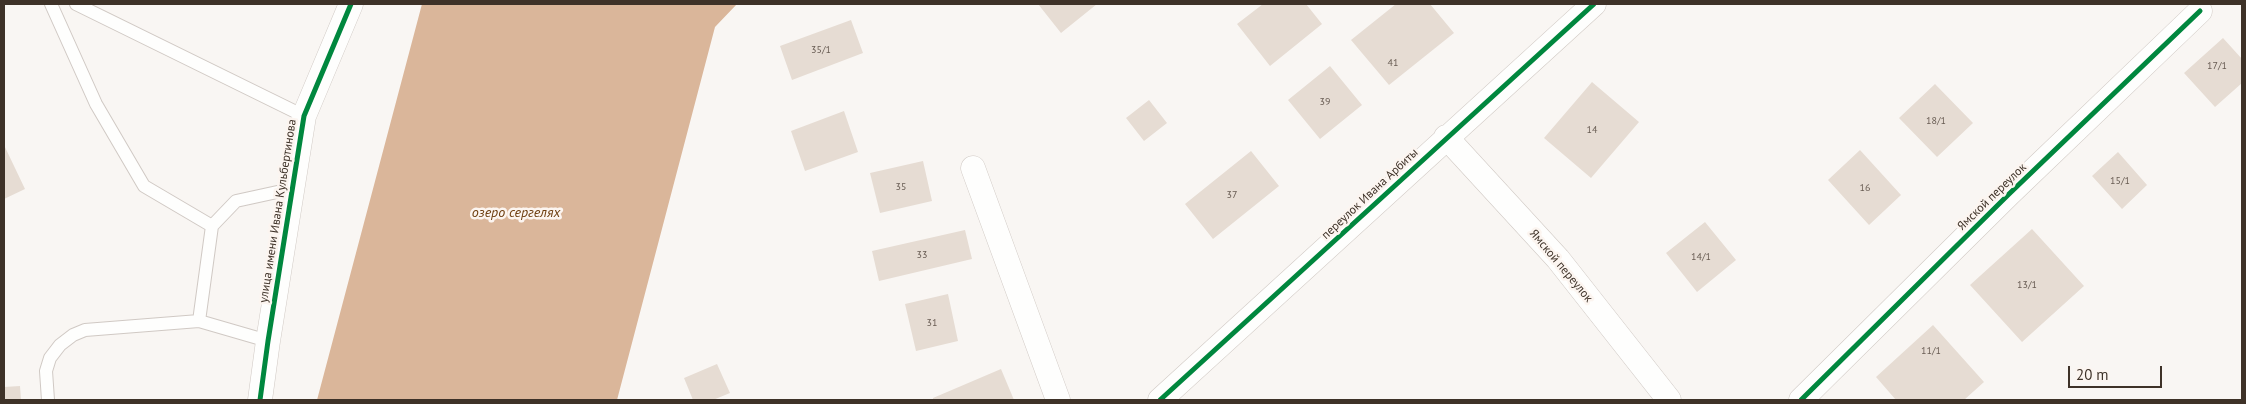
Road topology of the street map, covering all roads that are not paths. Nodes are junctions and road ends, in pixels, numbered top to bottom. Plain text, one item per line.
1 (51, 4) edge
2 (76, 4) edge
3 (351, 4) edge
4 (1594, 4) edge
5 (2200, 11) dead end
6 (304, 116) junction
7 (1446, 137) junction
8 (974, 168) dead end
9 (291, 189) junction
10 (212, 226) junction
11 (199, 321) junction
12 (268, 341) junction
13 (48, 400) edge
14 (260, 400) edge
15 (1058, 400) edge
16 (1160, 400) edge
17 (1669, 400) edge
18 (1801, 400) edge

1 - 10 lane
2 - 6 lane
3 - 6 street, улица имени Ивана Кульбертинова
4 - 7 street, переулок Ивана Арбиты
5 - 18 street, Ямской переулок
6 - 9 street, улица имени Ивана Кульбертинова
7 - 16 street, переулок Ивана Арбиты
7 - 17 street, Ямской переулок
8 - 15 street
9 - 10 lane
9 - 12 street, улица имени Ивана Кульбертинова
10 - 11 lane
11 - 12 lane
11 - 13 lane
12 - 14 street, улица имени Ивана Кульбертинова

